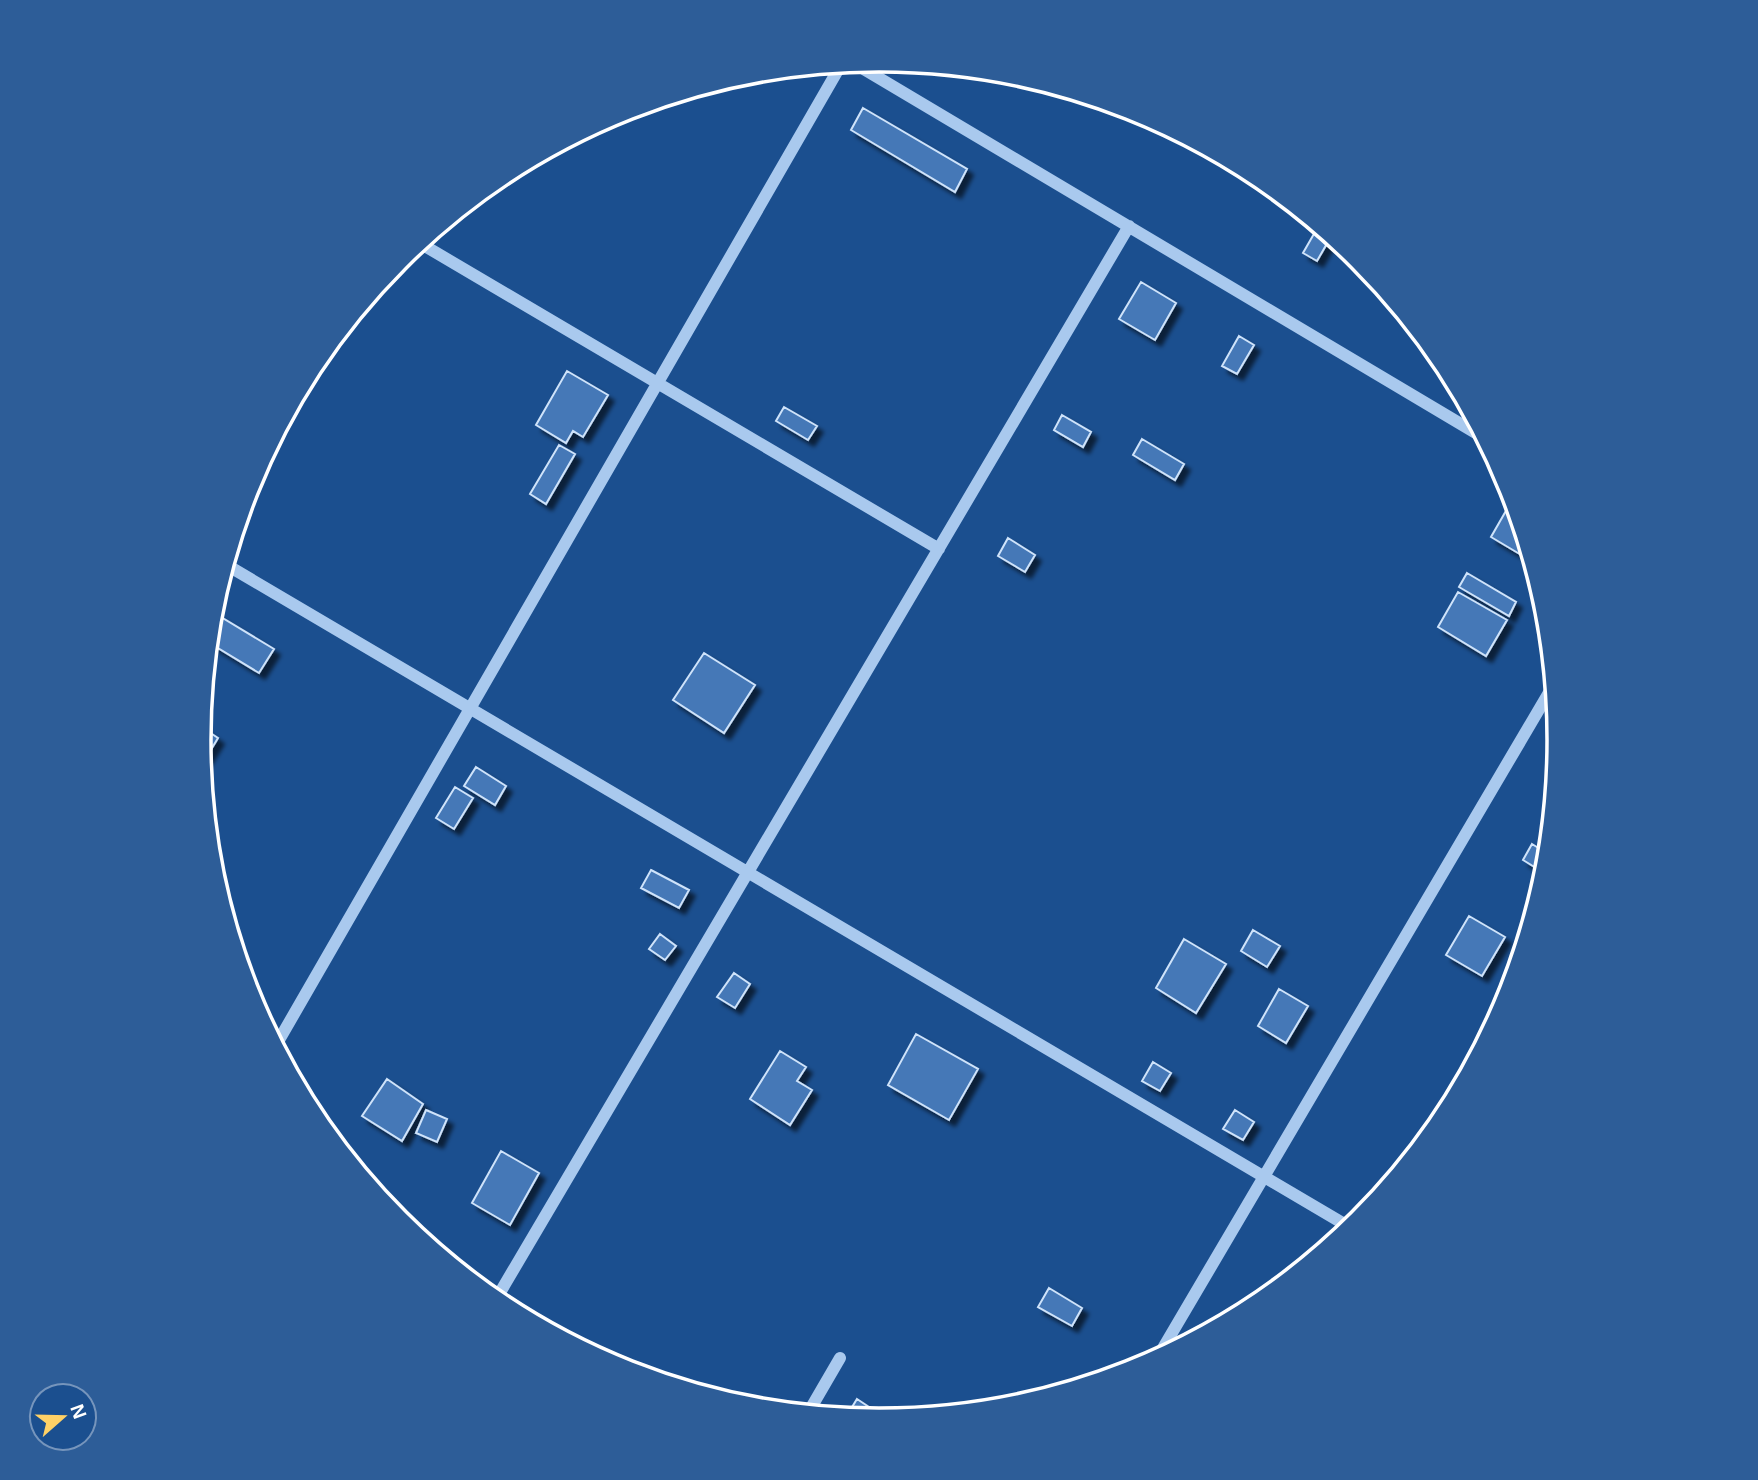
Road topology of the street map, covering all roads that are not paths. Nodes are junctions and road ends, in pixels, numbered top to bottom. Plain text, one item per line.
1 (869, 72) edge
2 (836, 73) edge
3 (1129, 226) junction
4 (427, 248) edge
5 (657, 383) junction
6 (1471, 430) edge
7 (939, 549) junction
8 (234, 569) edge
9 (1546, 698) edge
10 (470, 709) junction
11 (748, 873) junction
12 (281, 1037) edge
13 (1264, 1177) junction
14 (1342, 1222) edge
15 (501, 1291) edge
16 (1166, 1343) edge
17 (840, 1358) dead end
18 (813, 1405) edge

1 - 3 street
2 - 5 street
3 - 6 street
3 - 7 street
4 - 5 street
5 - 7 street
5 - 10 street
7 - 11 street
8 - 10 street
9 - 13 street
10 - 11 street
10 - 12 street
11 - 13 street
11 - 15 street
13 - 14 street
13 - 16 street
17 - 18 street

